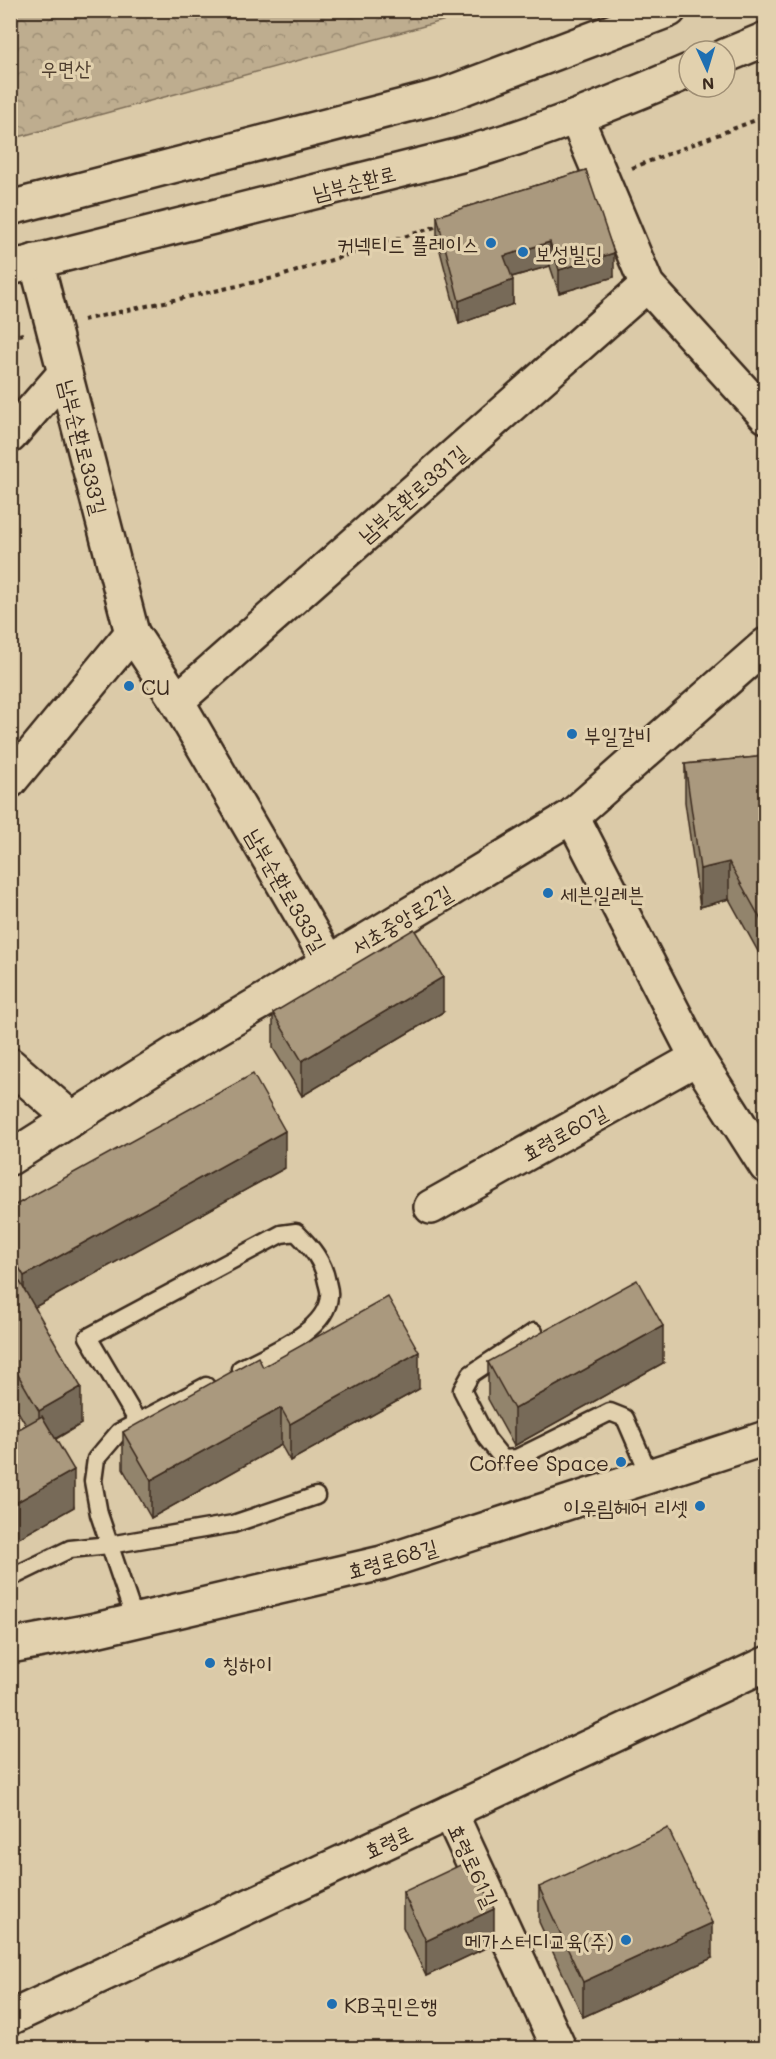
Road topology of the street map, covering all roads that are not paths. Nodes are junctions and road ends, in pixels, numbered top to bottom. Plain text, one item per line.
1 (669, 10) edge
2 (765, 39) edge
3 (737, 51) edge
4 (677, 76) edge
5 (576, 117) junction
6 (10, 208) edge
7 (23, 264) edge
8 (647, 285) junction
9 (65, 373) junction
10 (765, 416) edge
11 (10, 436) edge
12 (132, 633) junction
13 (765, 645) edge
14 (177, 701) junction
15 (10, 781) edge
16 (572, 816) junction
17 (329, 962) junction
18 (697, 1058) junction
19 (10, 1065) edge
20 (72, 1119) junction
21 (10, 1158) edge
22 (765, 1166) edge
23 (431, 1207) dead end
24 (534, 1332) dead end
25 (138, 1422) junction
26 (765, 1438) edge
27 (650, 1476) junction
28 (316, 1496) dead end
29 (109, 1545) junction
30 (10, 1578) edge
31 (135, 1620) junction
32 (10, 1646) edge
33 (765, 1664) edge
34 (450, 1812) junction
35 (10, 2018) edge
36 (559, 2049) edge

1 - 6 street
2 - 3 street
4 - 5 street, 남부순환로
5 - 7 street, 남부순환로
5 - 8 street
7 - 9 street, 남부순환로333길
8 - 10 street
8 - 14 street, 남부순환로331길
9 - 11 street
9 - 12 street, 남부순환로333길
12 - 14 street, 남부순환로333길
12 - 15 street
13 - 16 street, 서초중앙로2길
14 - 17 street, 남부순환로333길
16 - 17 street, 서초중앙로2길
16 - 18 street
17 - 20 street, 서초중앙로2길
18 - 22 street
18 - 23 street, 효령로60길
19 - 20 street
20 - 21 street, 서초중앙로2길
24 - 27 lane
25 - 25 lane
25 - 29 lane
26 - 27 street, 효령로68길
27 - 31 street, 효령로68길
28 - 29 lane
29 - 30 lane
29 - 31 lane
31 - 32 street, 효령로68길
33 - 34 street, 효령로
34 - 35 street, 효령로
34 - 36 street, 효령로61길

